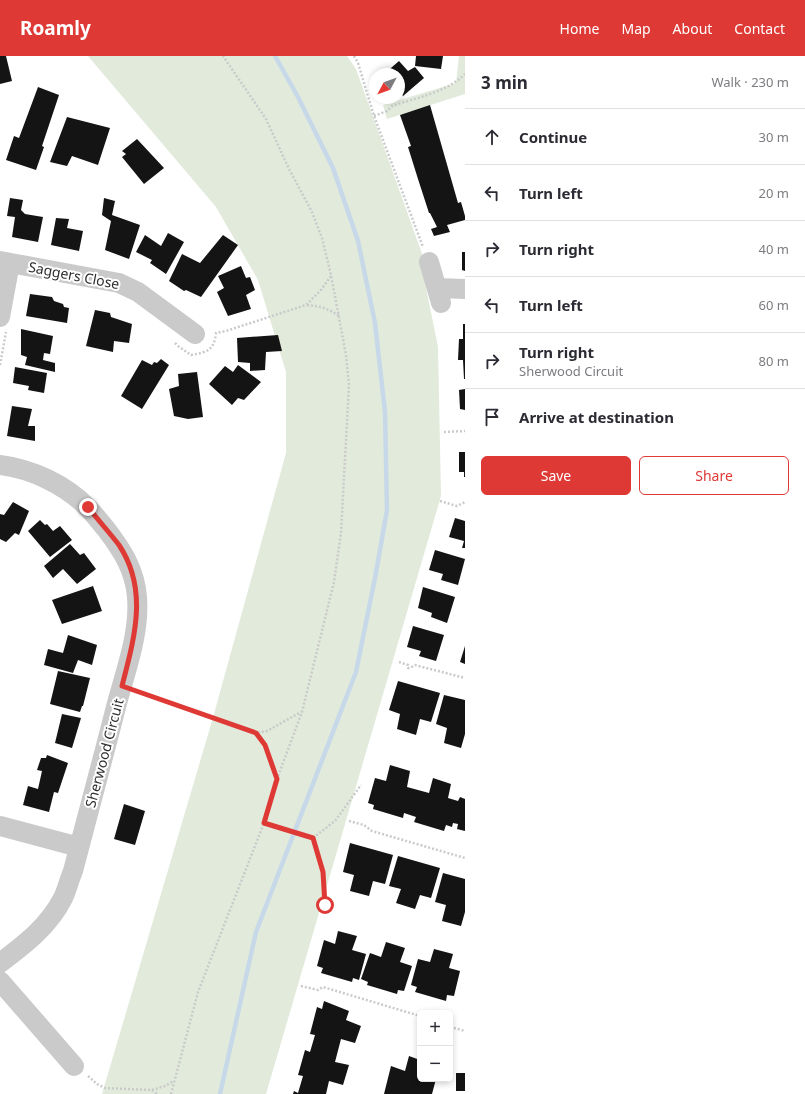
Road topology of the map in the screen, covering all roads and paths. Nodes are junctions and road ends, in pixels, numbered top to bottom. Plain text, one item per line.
1 (223, 56) edge
2 (354, 56) edge
3 (465, 74) edge
4 (374, 116) junction
5 (5, 262) edge
6 (429, 262) joint
7 (465, 289) edge
8 (306, 305) dead end
9 (340, 316) junction
10 (0, 317) edge
11 (195, 334) dead end
12 (465, 431) edge
13 (444, 432) dead end
14 (0, 465) edge
15 (440, 501) dead end
16 (465, 502) edge
17 (399, 662) dead end
18 (465, 678) edge
19 (122, 686) junction
20 (302, 712) junction
21 (256, 733) junction
22 (277, 779) junction
23 (361, 785) dead end
24 (349, 821) dead end
25 (264, 823) junction
26 (0, 826) edge
27 (313, 838) junction
28 (79, 847) junction
29 (465, 858) edge
30 (325, 905) dead end
31 (0, 963) edge
32 (0, 981) edge
33 (301, 986) dead end
34 (417, 1015) edge
35 (453, 1028) edge
36 (465, 1031) edge
37 (74, 1066) joint
38 (174, 1081) junction
39 (152, 1090) junction
40 (157, 1094) edge
41 (171, 1094) edge

1 - 9 path
2 - 4 path
3 - 4 path
4 - 6 path
5 - 10 street, Saggers Close
5 - 11 street, Saggers Close
6 - 7 street
8 - 9 path
9 - 20 path
12 - 13 path
14 - 19 street, Sherwood Circuit
15 - 16 path
17 - 18 path
19 - 21 path
19 - 28 street, Sherwood Circuit
20 - 21 path
20 - 22 path
21 - 22 path
22 - 25 path
23 - 27 path
24 - 29 path
25 - 27 path
25 - 38 path
26 - 28 street
27 - 30 path
28 - 31 street, Sherwood Circuit
32 - 37 street
33 - 34 path
35 - 36 path
37 - 39 path
38 - 39 path
38 - 41 path
39 - 40 path

